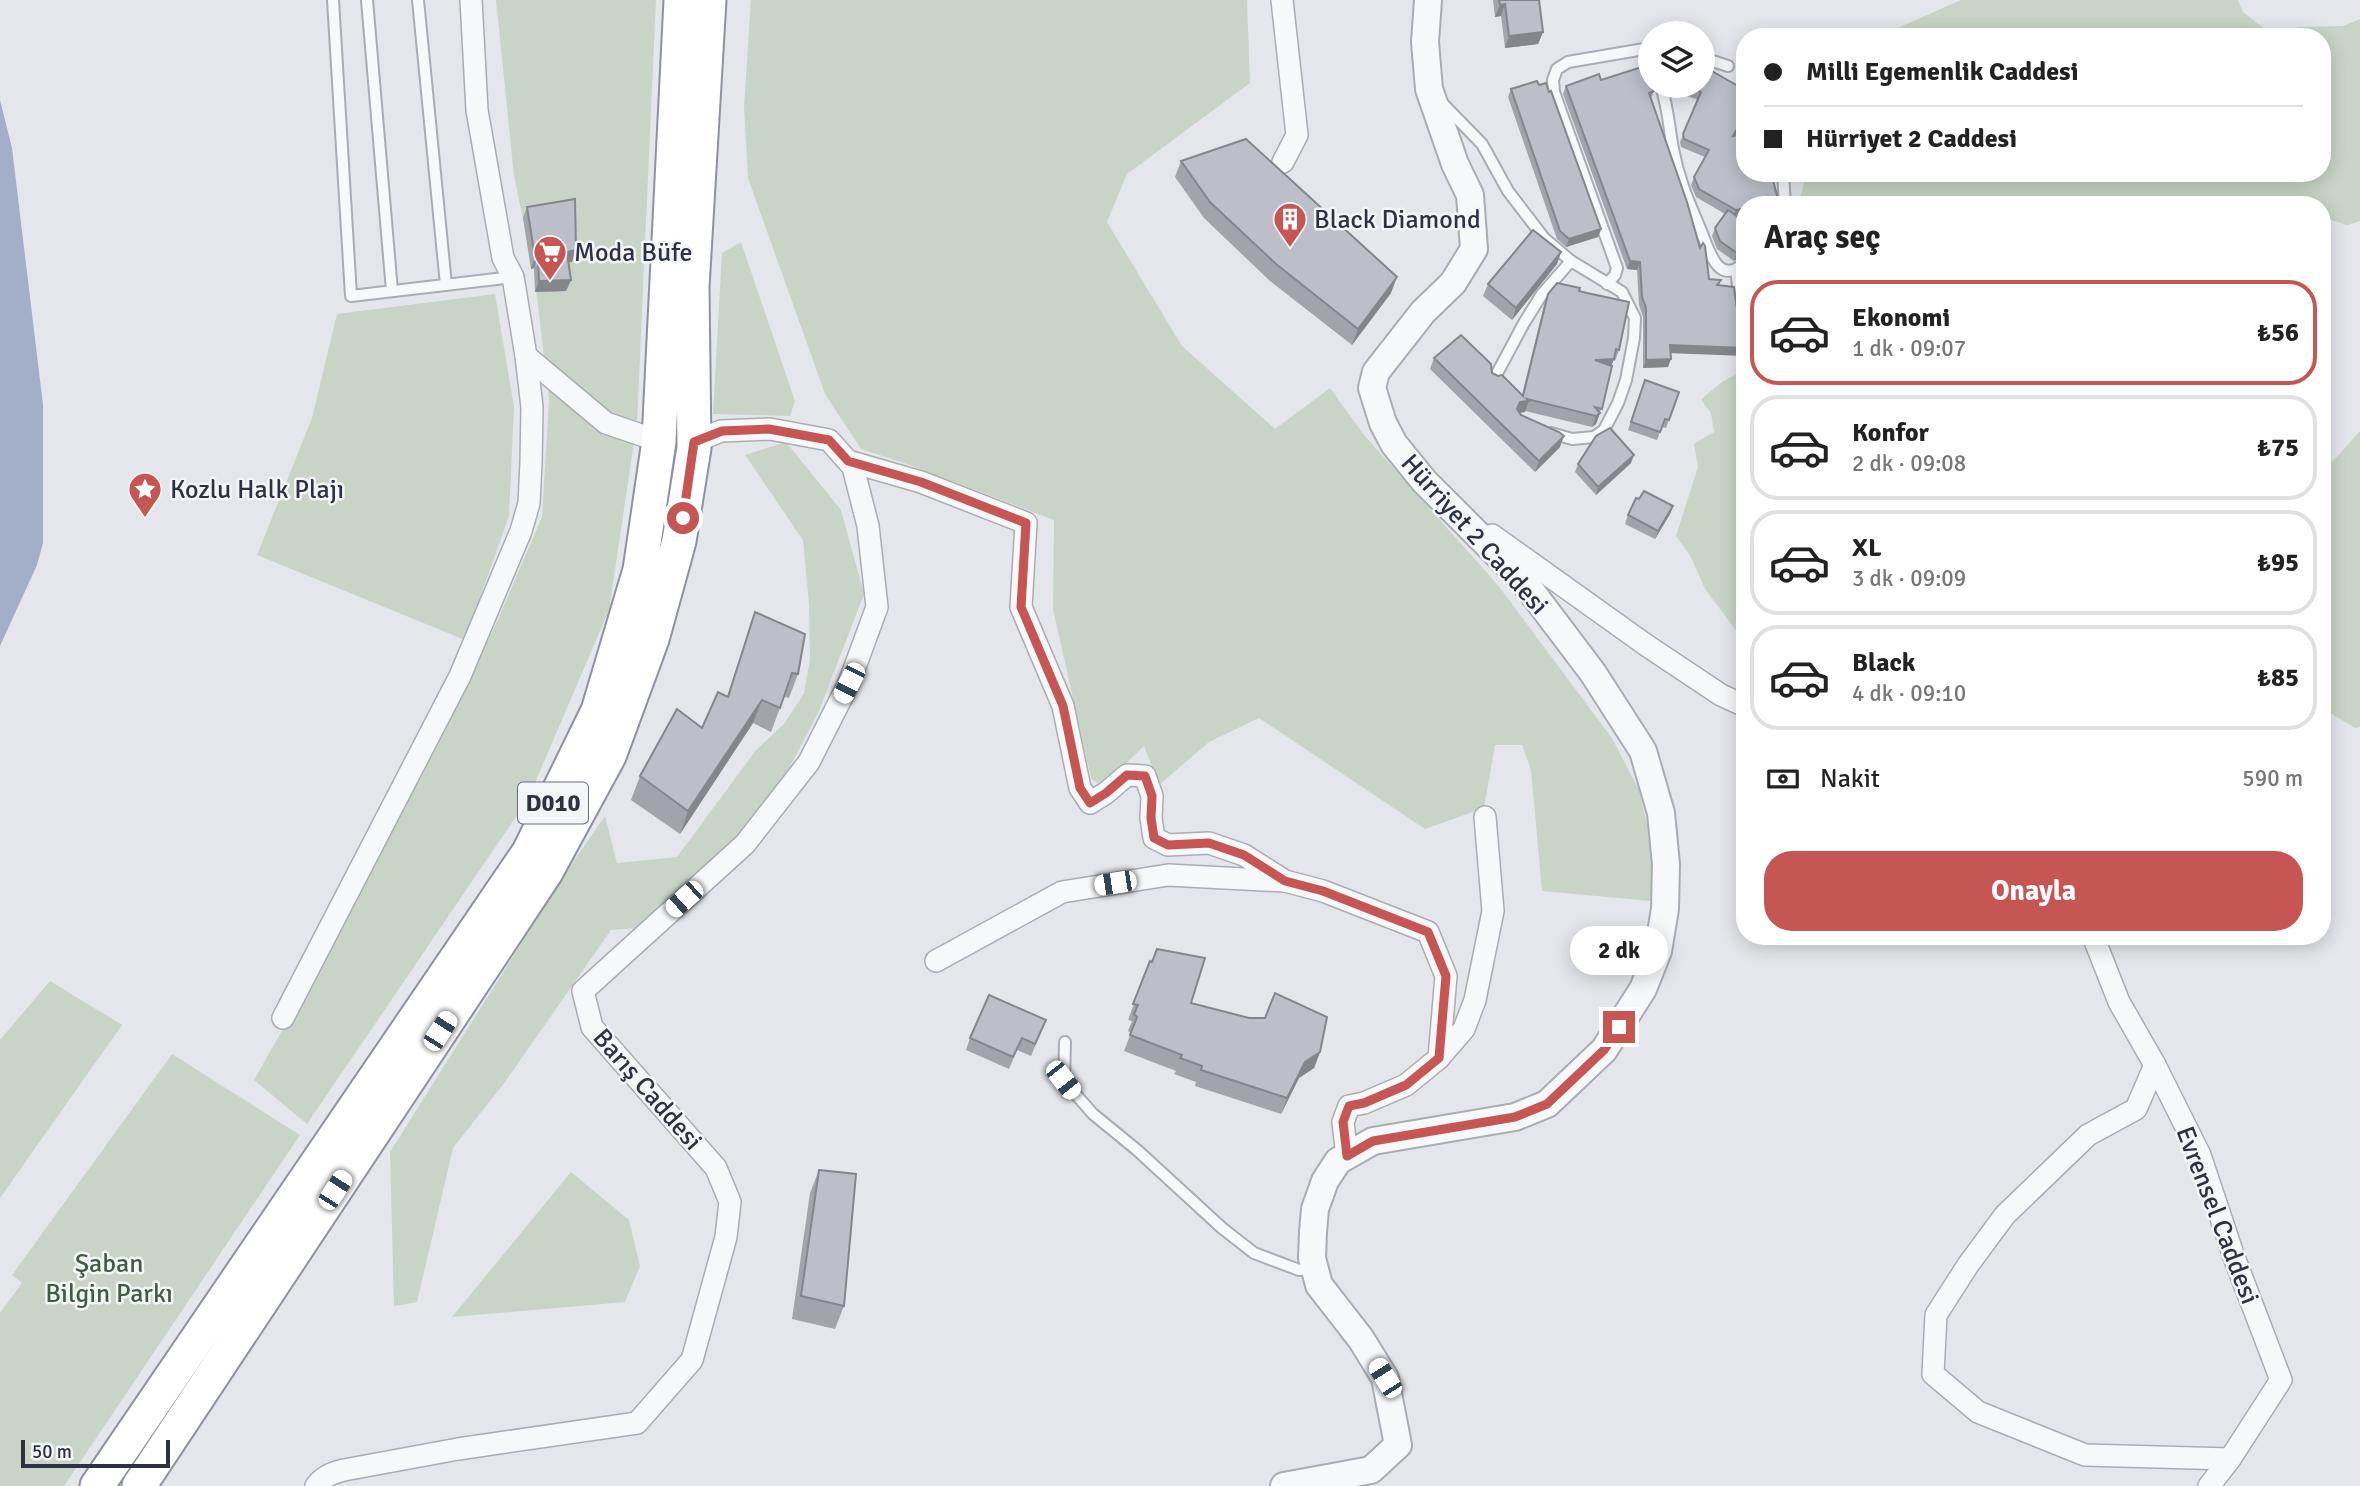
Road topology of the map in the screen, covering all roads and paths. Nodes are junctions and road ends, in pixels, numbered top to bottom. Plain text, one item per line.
1 (333, 0) edge
2 (367, 0) edge
3 (418, 0) edge
4 (471, 0) edge
5 (681, 0) edge
6 (709, 0) edge
7 (1282, 0) edge
8 (1428, 0) edge
9 (1638, 52) edge
10 (1715, 62) edge
11 (1728, 66) dead end
12 (1429, 89) junction
13 (1665, 98) edge
14 (1283, 162) dead end
15 (1571, 261) junction
16 (1736, 267) edge
17 (513, 277) junction
18 (1607, 284) junction
19 (446, 285) junction
20 (392, 291) junction
21 (526, 356) junction
22 (1494, 379) edge
23 (1543, 430) edge
24 (659, 441) junction
25 (694, 442) junction
26 (848, 461) junction
27 (1451, 506) junction
28 (1736, 702) edge
29 (1485, 817) dead end
30 (1285, 881) junction
31 (2097, 945) edge
32 (936, 961) dead end
33 (283, 1018) dead end
34 (1065, 1042) dead end
35 (1439, 1058) junction
36 (2155, 1065) junction
37 (1347, 1156) junction
38 (1315, 1269) junction
39 (2230, 1459) junction
40 (97, 1486) edge
41 (139, 1486) edge
42 (316, 1486) edge
43 (1284, 1486) edge
44 (2209, 1486) edge

1 - 20 lane
2 - 20 lane
3 - 19 lane
4 - 17 street
5 - 24 highway, D010
6 - 25 highway, D010
7 - 14 street
8 - 12 street, Hürriyet 2 Caddesi
9 - 18 lane
10 - 11 lane
12 - 15 lane
12 - 27 street, Hürriyet 2 Caddesi
13 - 16 lane
15 - 18 lane
15 - 22 lane
17 - 19 lane
17 - 21 street
18 - 23 lane
19 - 20 lane
21 - 24 street
21 - 33 street
24 - 40 highway, D010
25 - 26 street, Barış Caddesi
25 - 41 highway, D010
26 - 30 street
26 - 42 street, Barış Caddesi
27 - 28 street
27 - 37 street, Hürriyet 2 Caddesi
29 - 35 street
30 - 32 street
30 - 35 street
31 - 36 street, Evrensel Caddesi
34 - 38 lane
35 - 37 street
36 - 39 street, Evrensel Caddesi
36 - 39 street
37 - 38 street, Hürriyet 2 Caddesi
38 - 43 street, Hürriyet 2 Caddesi
39 - 44 street, Evrensel Caddesi

